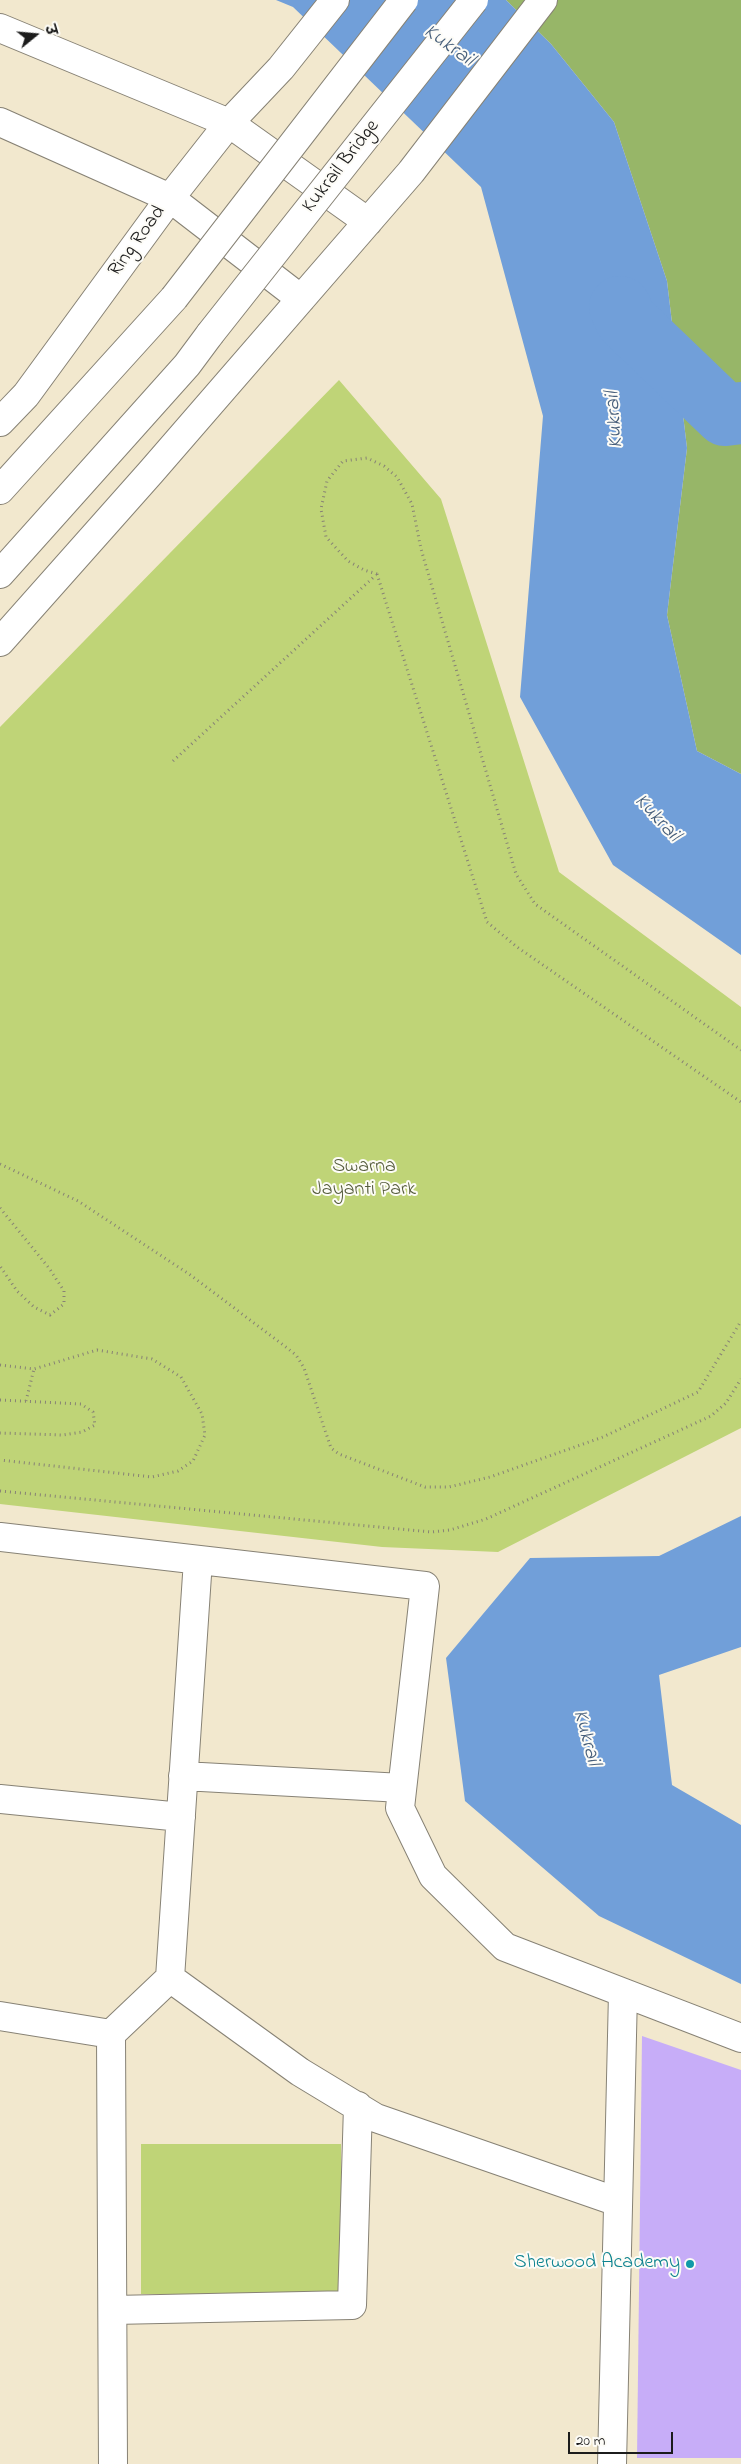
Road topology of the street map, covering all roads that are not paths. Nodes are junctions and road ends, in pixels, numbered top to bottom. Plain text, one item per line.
1 (334, 0) edge
2 (404, 0) edge
3 (474, 0) edge
4 (543, 0) edge
5 (0, 28) edge
6 (0, 122) edge
7 (229, 123) junction
8 (170, 198) junction
9 (368, 222) junction
10 (301, 299) junction
11 (0, 422) edge
12 (0, 490) edge
13 (0, 574) edge
14 (0, 642) edge
15 (0, 1537) edge
16 (198, 1560) junction
17 (183, 1776) junction
18 (402, 1788) junction
19 (0, 1799) edge
20 (181, 1817) junction
21 (170, 1978) junction
22 (623, 1993) junction
23 (0, 2016) edge
24 (111, 2034) junction
25 (741, 2038) edge
26 (358, 2106) junction
27 (618, 2202) junction
28 (113, 2310) junction
29 (113, 2464) edge
30 (612, 2464) edge

1 - 7 main road, Ring Road
2 - 12 main road, bridge
3 - 13 main road, Kukrail Bridge, bridge
4 - 9 main road
5 - 7 main road
6 - 8 main road
7 - 8 main road, Ring Road
7 - 9 main road
8 - 10 main road
8 - 11 main road, Ring Road
9 - 10 main road
10 - 14 main road
15 - 16 main road
16 - 17 main road
16 - 18 main road
17 - 18 main road
17 - 20 main road
18 - 22 main road
19 - 20 main road
20 - 21 main road
21 - 24 main road
21 - 26 main road
22 - 25 main road
22 - 27 main road
23 - 24 main road
24 - 28 main road
26 - 27 main road
26 - 28 main road
27 - 30 main road
28 - 29 main road

